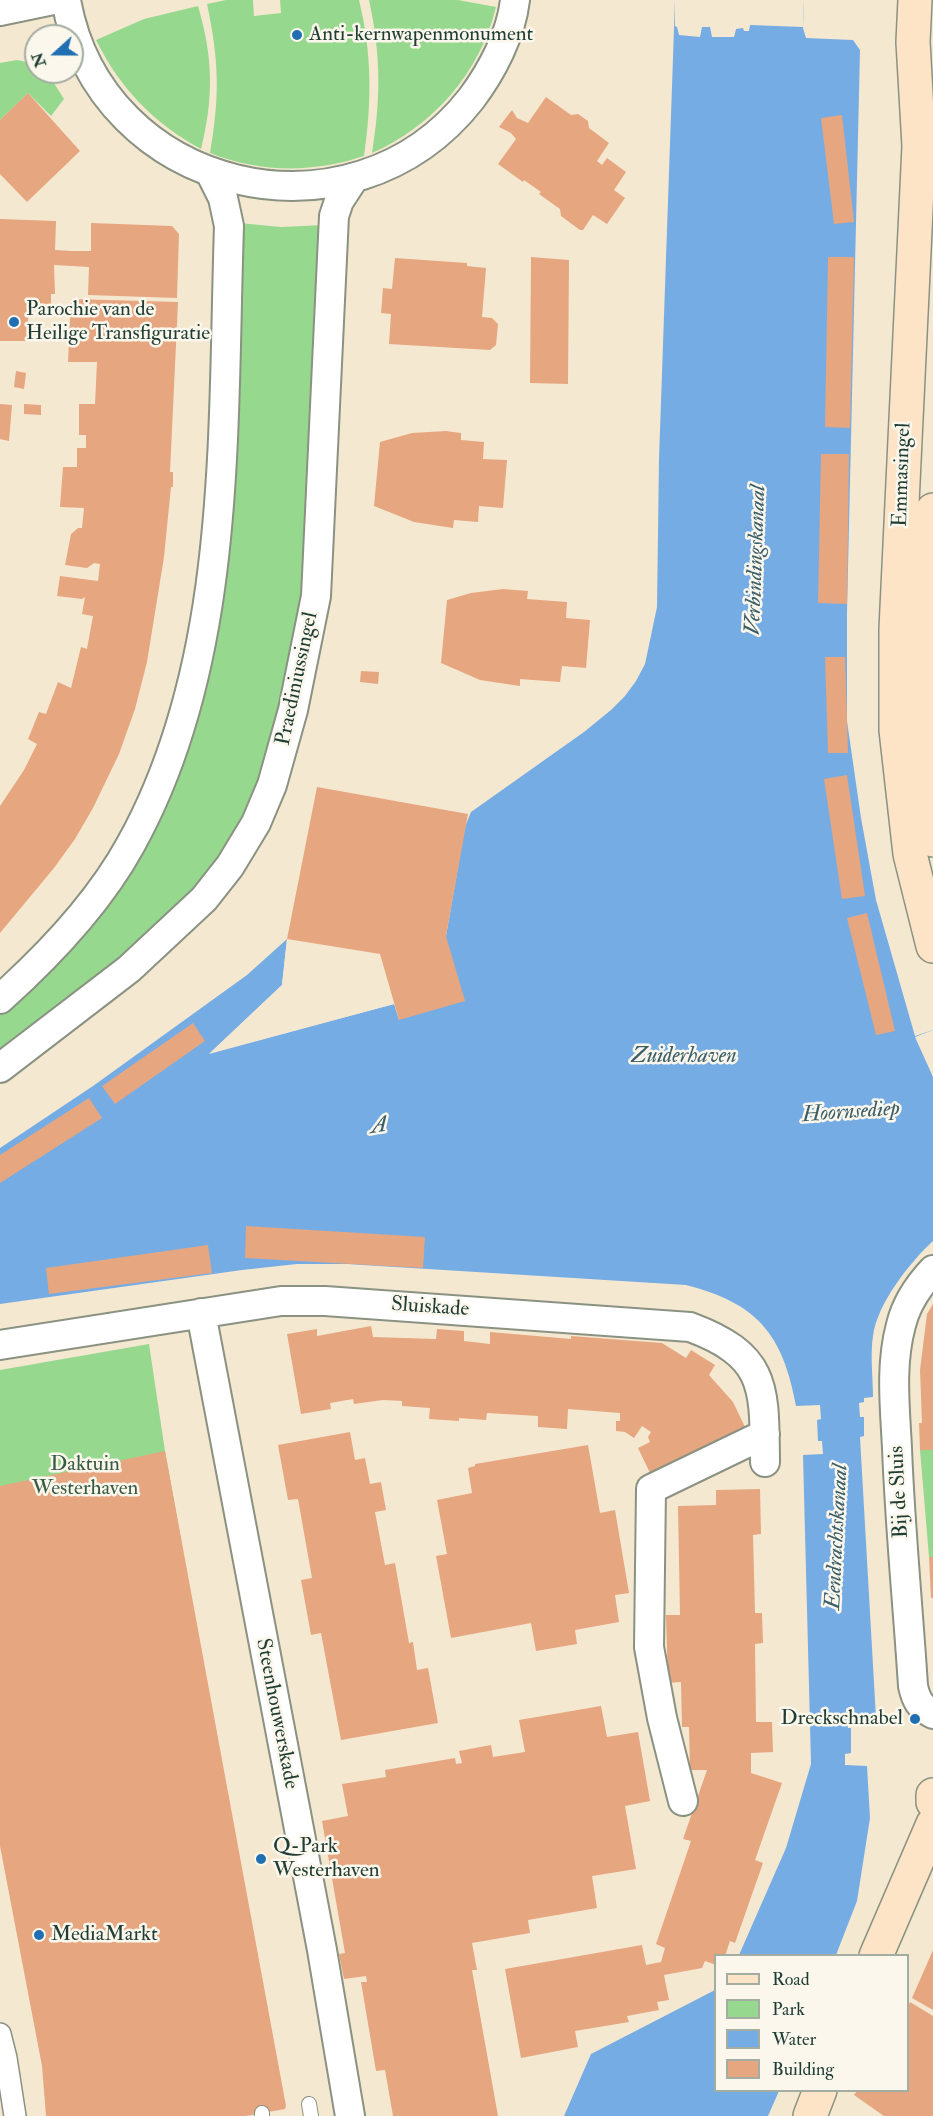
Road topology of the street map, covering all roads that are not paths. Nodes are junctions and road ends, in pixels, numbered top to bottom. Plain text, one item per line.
1 (53, 0) edge
2 (66, 0) edge
3 (515, 0) edge
4 (915, 0) edge
5 (0, 11) edge
6 (210, 172) junction
7 (354, 178) junction
8 (933, 510) edge
9 (930, 627) edge
10 (896, 629) junction
11 (933, 840) edge
12 (933, 946) edge
13 (0, 999) edge
14 (0, 1068) edge
15 (933, 1270) edge
16 (201, 1313) junction
17 (0, 1345) edge
18 (933, 1714) edge
19 (933, 1795) edge
20 (683, 1801) dead end
21 (933, 1802) edge
22 (933, 1824) edge
23 (877, 1954) edge
24 (0, 2034) edge
25 (820, 2092) edge
26 (15, 2116) edge
27 (350, 2116) edge
28 (810, 2116) edge

1 - 5 street
2 - 6 street
3 - 7 street
4 - 10 main road, Emmasingel
6 - 7 street
6 - 13 street
7 - 14 street, Praediniussingel
8 - 9 main road, Emmasingel
9 - 10 street
9 - 11 main road, Emmasingel
10 - 12 main road, Emmasingel
15 - 18 street, Bij de Sluis
16 - 17 street, Sluiskade
16 - 20 street, Sluiskade
16 - 27 street, Steenhouwerskade
19 - 21 main road
22 - 23 main road
24 - 26 street
25 - 28 main road

